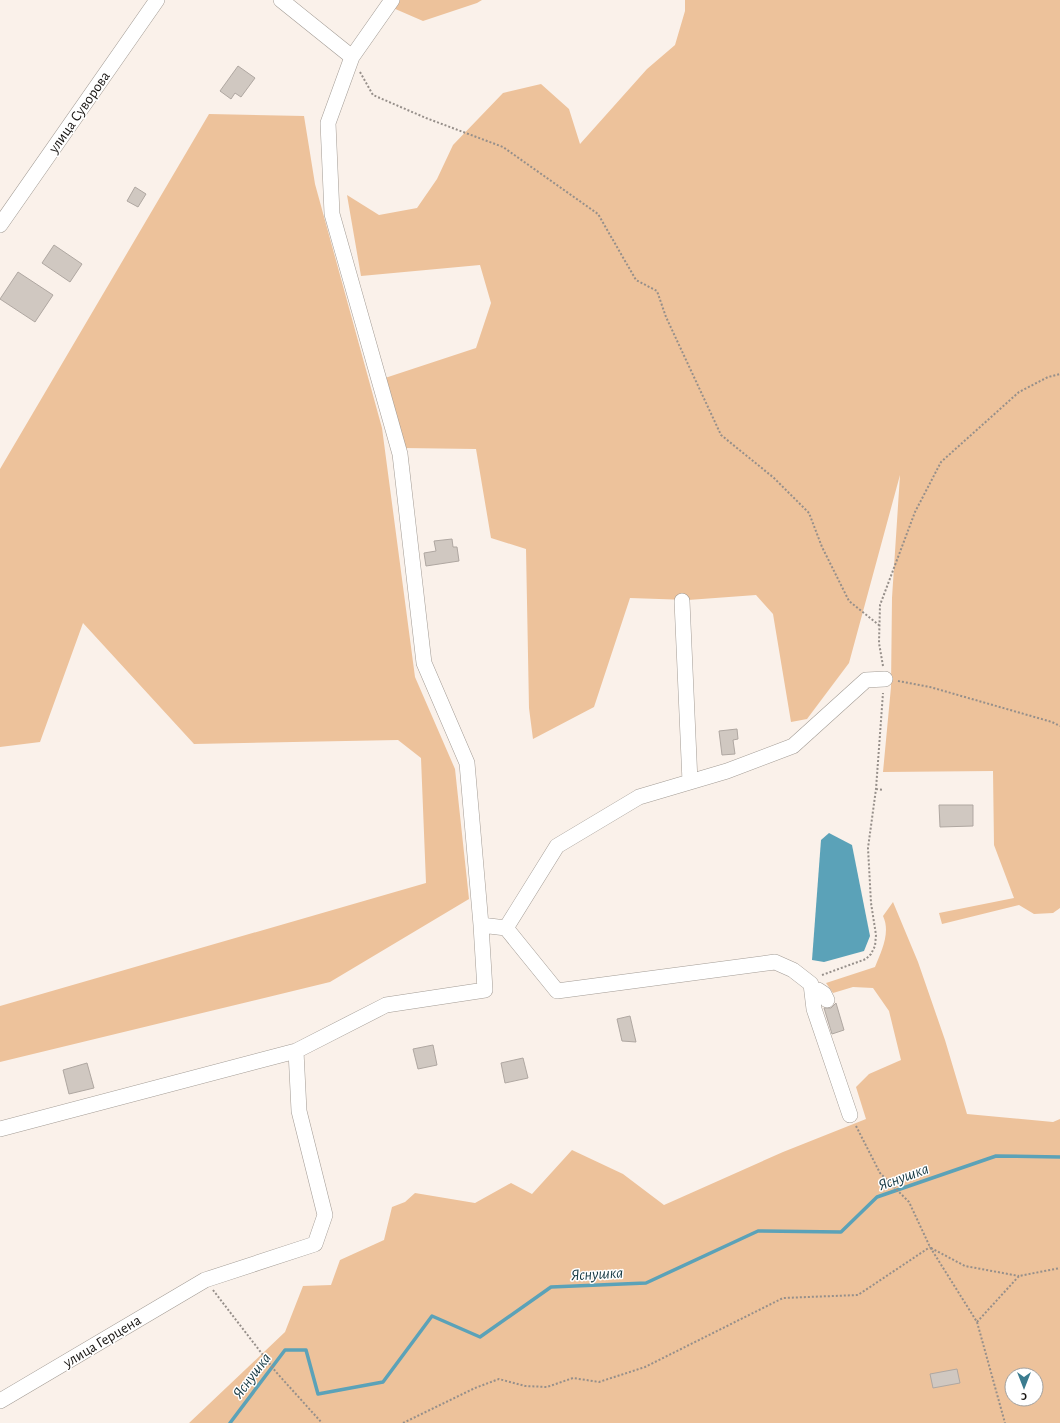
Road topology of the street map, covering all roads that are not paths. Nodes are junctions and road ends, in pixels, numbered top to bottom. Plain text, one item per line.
1 (157, 0) edge
2 (281, 0) edge
3 (392, 0) edge
4 (352, 57) junction
5 (0, 225) edge
6 (682, 601) dead end
7 (885, 679) road end
8 (690, 782) junction
9 (481, 925) junction
10 (506, 928) junction
11 (811, 988) junction
12 (826, 1000) dead end
13 (296, 1051) junction
14 (850, 1114) road end
15 (0, 1129) edge
16 (0, 1401) edge

1 - 5 street, улица Суворова
2 - 4 street
3 - 4 street
4 - 9 street
6 - 8 street
7 - 8 street
8 - 10 street
9 - 10 street
9 - 13 street
10 - 11 street
11 - 12 street
11 - 14 street
13 - 15 street
13 - 16 street, улица Герцена

